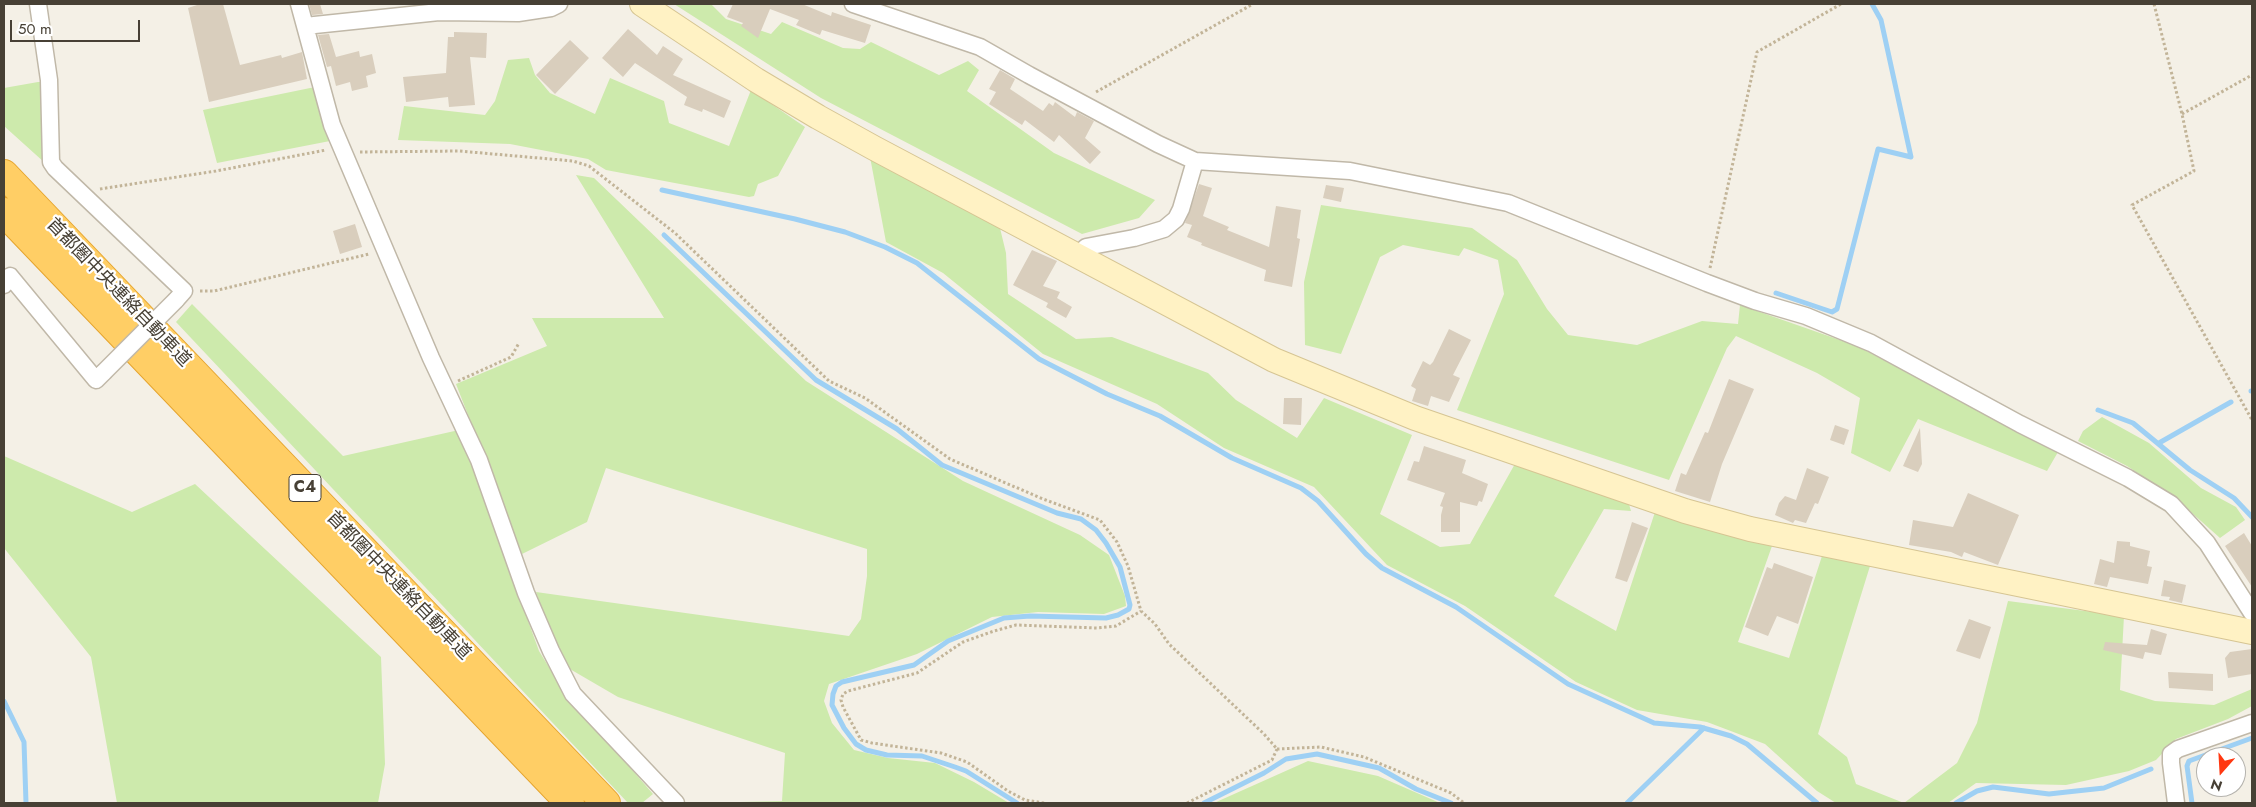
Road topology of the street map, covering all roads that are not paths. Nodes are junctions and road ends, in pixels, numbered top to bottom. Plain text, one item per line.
1 (38, 4) edge
2 (299, 4) edge
3 (559, 4) edge
4 (642, 4) edge
5 (853, 4) edge
6 (305, 26) junction
7 (1195, 161) junction
8 (4, 174) edge
9 (4, 212) edge
10 (1079, 256) junction
11 (4, 285) edge
12 (2252, 613) edge
13 (2252, 632) edge
14 (2252, 723) edge
15 (570, 803) edge
16 (606, 803) edge
17 (676, 803) edge
18 (2176, 803) edge

1 - 11 street, bridge
2 - 6 street
3 - 6 street
4 - 10 street
5 - 7 street
6 - 17 street
7 - 10 street
7 - 12 street
8 - 16 highway, 首都圏中央連絡自動車道 / C4
9 - 15 highway, 首都圏中央連絡自動車道 / C4
10 - 13 street
14 - 18 street

